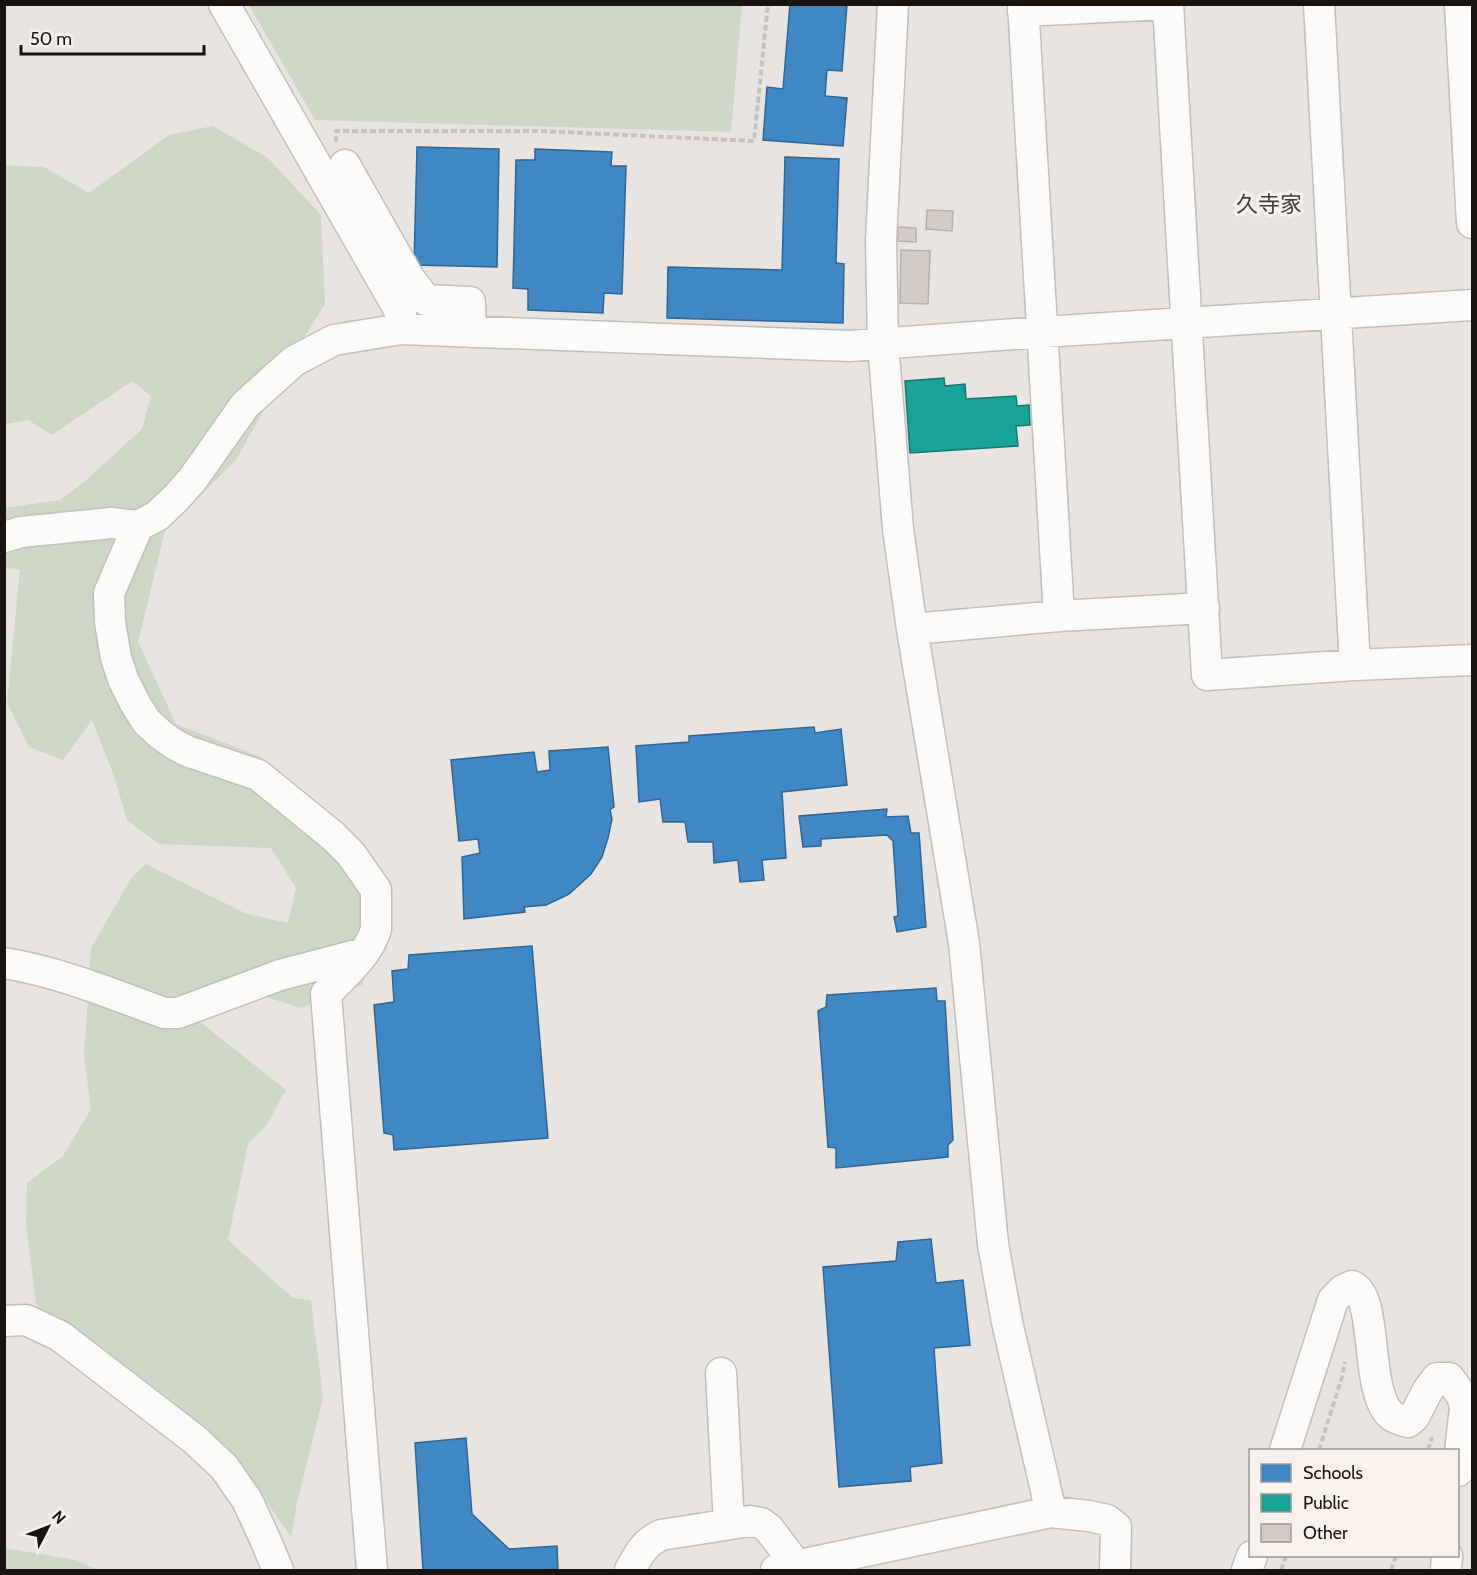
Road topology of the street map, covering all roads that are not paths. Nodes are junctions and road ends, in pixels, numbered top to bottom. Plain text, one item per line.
1 (224, 4) edge
2 (893, 4) edge
3 (1167, 4) edge
4 (1319, 4) edge
5 (1460, 4) edge
6 (1023, 8) edge
7 (345, 165) road end
8 (1473, 223) edge
9 (1473, 305) edge
10 (1336, 314) junction
11 (1186, 323) junction
12 (401, 329) junction
13 (471, 332) junction
14 (1043, 332) junction
15 (883, 343) junction
16 (138, 526) junction
17 (4, 537) edge
18 (1204, 608) junction
19 (1059, 616) junction
20 (912, 629) junction
21 (1473, 660) edge
22 (1355, 665) junction
23 (364, 953) junction
24 (4, 963) edge
25 (4, 1321) edge
26 (721, 1373) dead end
27 (1285, 1449) edge
28 (1459, 1462) edge
29 (1051, 1512) junction
30 (729, 1524) junction
31 (786, 1568) edge
32 (278, 1570) edge
33 (372, 1570) edge
34 (630, 1570) edge
35 (1115, 1570) edge

1 - 12 street
2 - 15 street
3 - 6 street
3 - 11 street
4 - 10 street
5 - 8 street
6 - 14 street
7 - 13 street
9 - 10 street
10 - 11 street
10 - 22 street
11 - 14 street
11 - 18 street
12 - 13 street
12 - 16 street
13 - 15 street
14 - 15 street
14 - 19 street
15 - 20 street
16 - 17 street
16 - 23 street
18 - 19 street
18 - 22 street
19 - 20 street
20 - 29 street
21 - 22 street
23 - 24 street
23 - 33 street
25 - 32 street
26 - 30 street
27 - 28 street
29 - 31 street
29 - 35 street
30 - 31 street
30 - 34 street

